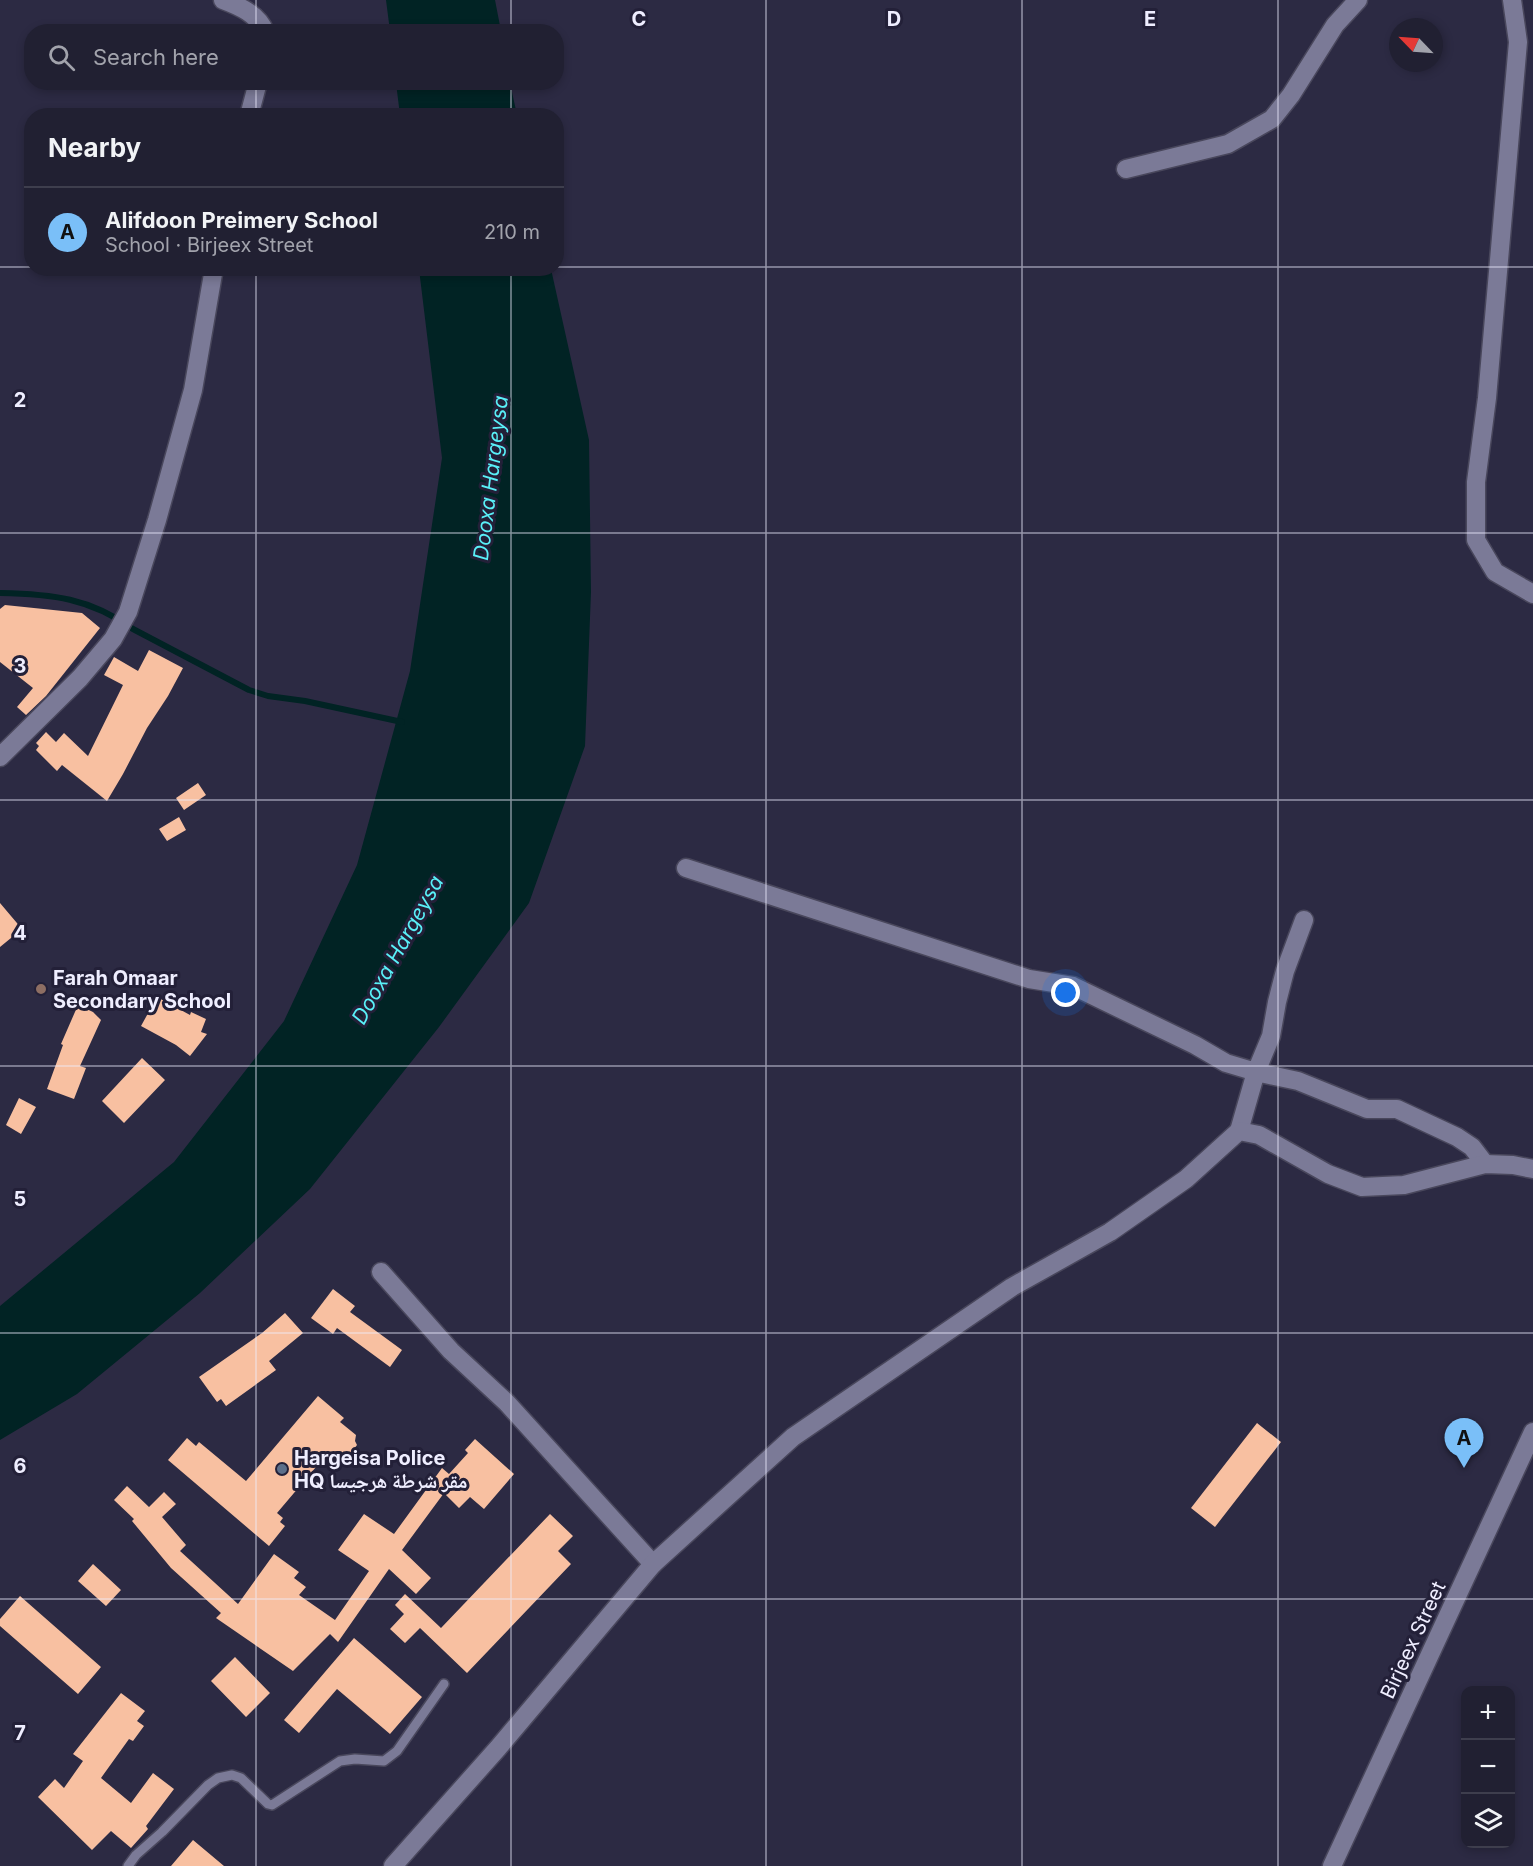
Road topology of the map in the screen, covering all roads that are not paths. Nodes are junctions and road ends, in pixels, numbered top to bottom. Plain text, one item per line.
1 (223, 0) edge
2 (1358, 0) edge
3 (1512, 0) edge
4 (262, 24) edge
5 (256, 90) edge
6 (251, 108) edge
7 (1126, 169) dead end
8 (213, 276) edge
9 (1533, 594) edge
10 (0, 758) edge
11 (686, 868) dead end
12 (1304, 920) dead end
13 (1256, 1072) junction
14 (1239, 1131) junction
15 (1485, 1164) junction
16 (1533, 1169) edge
17 (381, 1272) dead end
18 (1533, 1432) edge
19 (653, 1564) junction
20 (444, 1684) dead end
21 (128, 1866) edge
22 (393, 1866) edge
23 (1332, 1866) edge

1 - 4 street
2 - 7 street
3 - 9 street
5 - 6 street
8 - 10 street
11 - 13 street
12 - 13 street
13 - 14 street
13 - 15 street
14 - 15 street
14 - 19 street
15 - 16 street
17 - 19 street
18 - 23 street, Birjeex Street
19 - 22 street
20 - 21 lane

